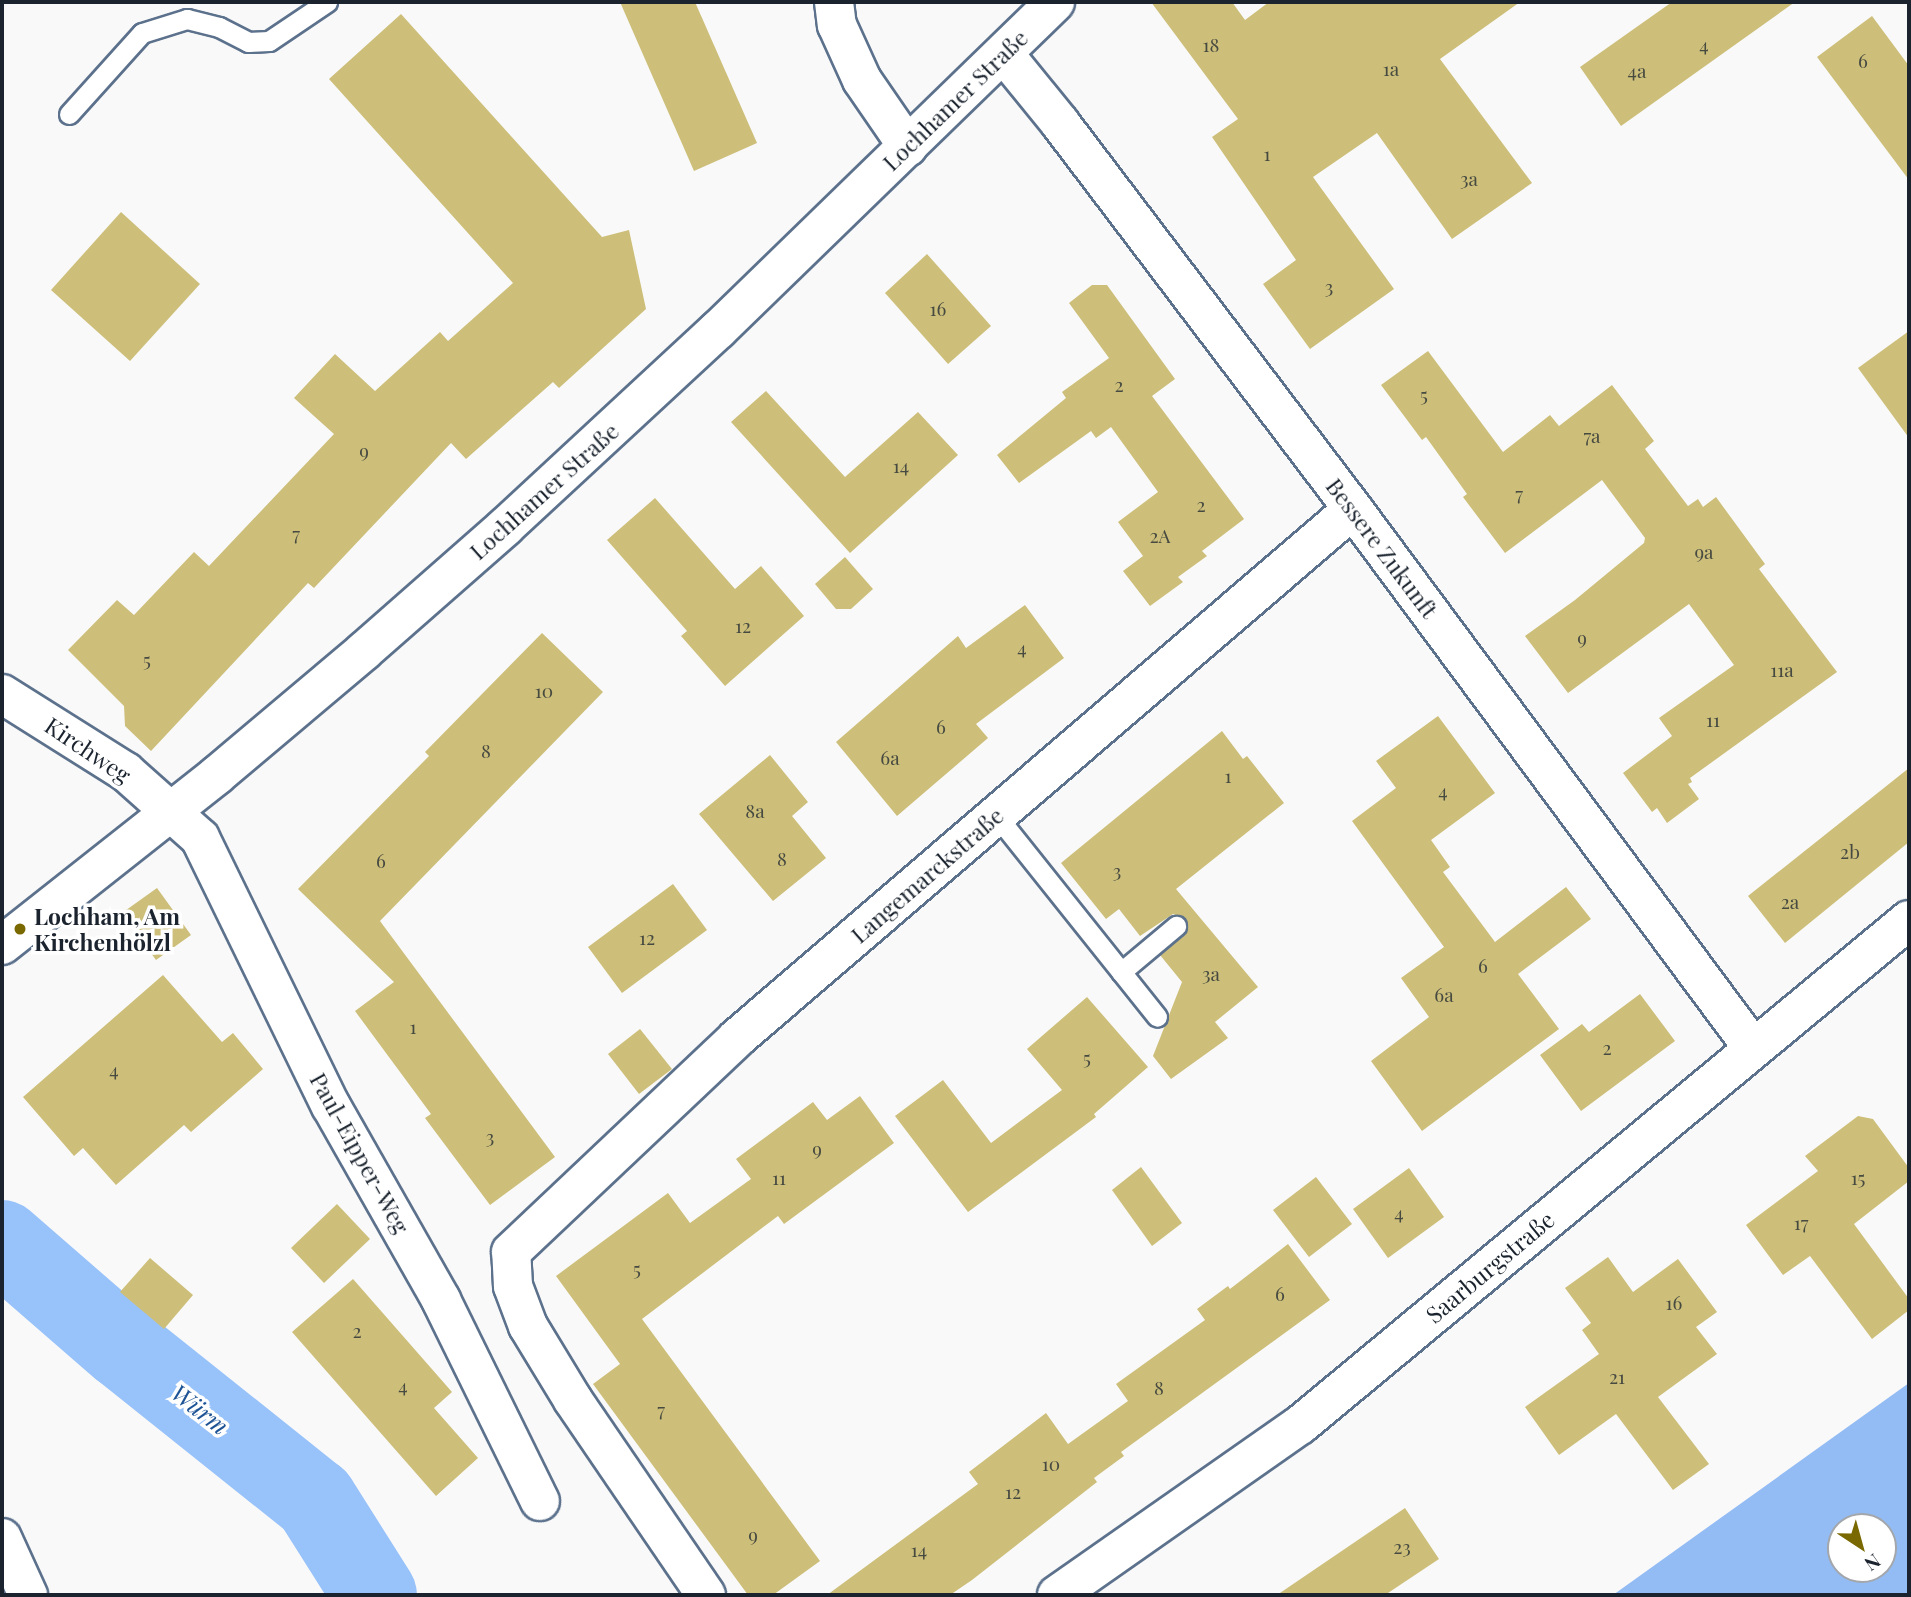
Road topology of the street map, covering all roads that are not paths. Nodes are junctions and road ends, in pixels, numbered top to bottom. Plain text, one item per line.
1 (327, 2) edge
2 (834, 2) edge
3 (1055, 2) edge
4 (1003, 54) junction
5 (69, 114) dead end
6 (908, 146) junction
7 (1353, 509) junction
8 (2, 694) edge
9 (171, 812) junction
10 (996, 815) junction
11 (1909, 920) edge
12 (1176, 926) dead end
13 (2, 945) edge
14 (1121, 972) junction
15 (1157, 1017) dead end
16 (1753, 1048) junction
17 (540, 1501) dead end
18 (2, 1538) edge
19 (28, 1595) edge
20 (706, 1595) edge
21 (1057, 1595) edge

1 - 5 lane
2 - 6 street
3 - 4 street, Lochhamer Straße
4 - 6 street, Lochhamer Straße
4 - 7 street, Bessere Zukunft
6 - 9 street, Lochhamer Straße
7 - 10 street, Langemarckstraße
7 - 16 street, Bessere Zukunft
8 - 9 street, Kirchweg
9 - 13 street, Lochhamer Straße
9 - 17 street, Paul-Eipper-Weg
10 - 14 lane
10 - 20 street, Langemarckstraße
11 - 16 street, Saarburgstraße
12 - 14 lane
14 - 15 lane
16 - 21 street, Saarburgstraße
18 - 19 street

